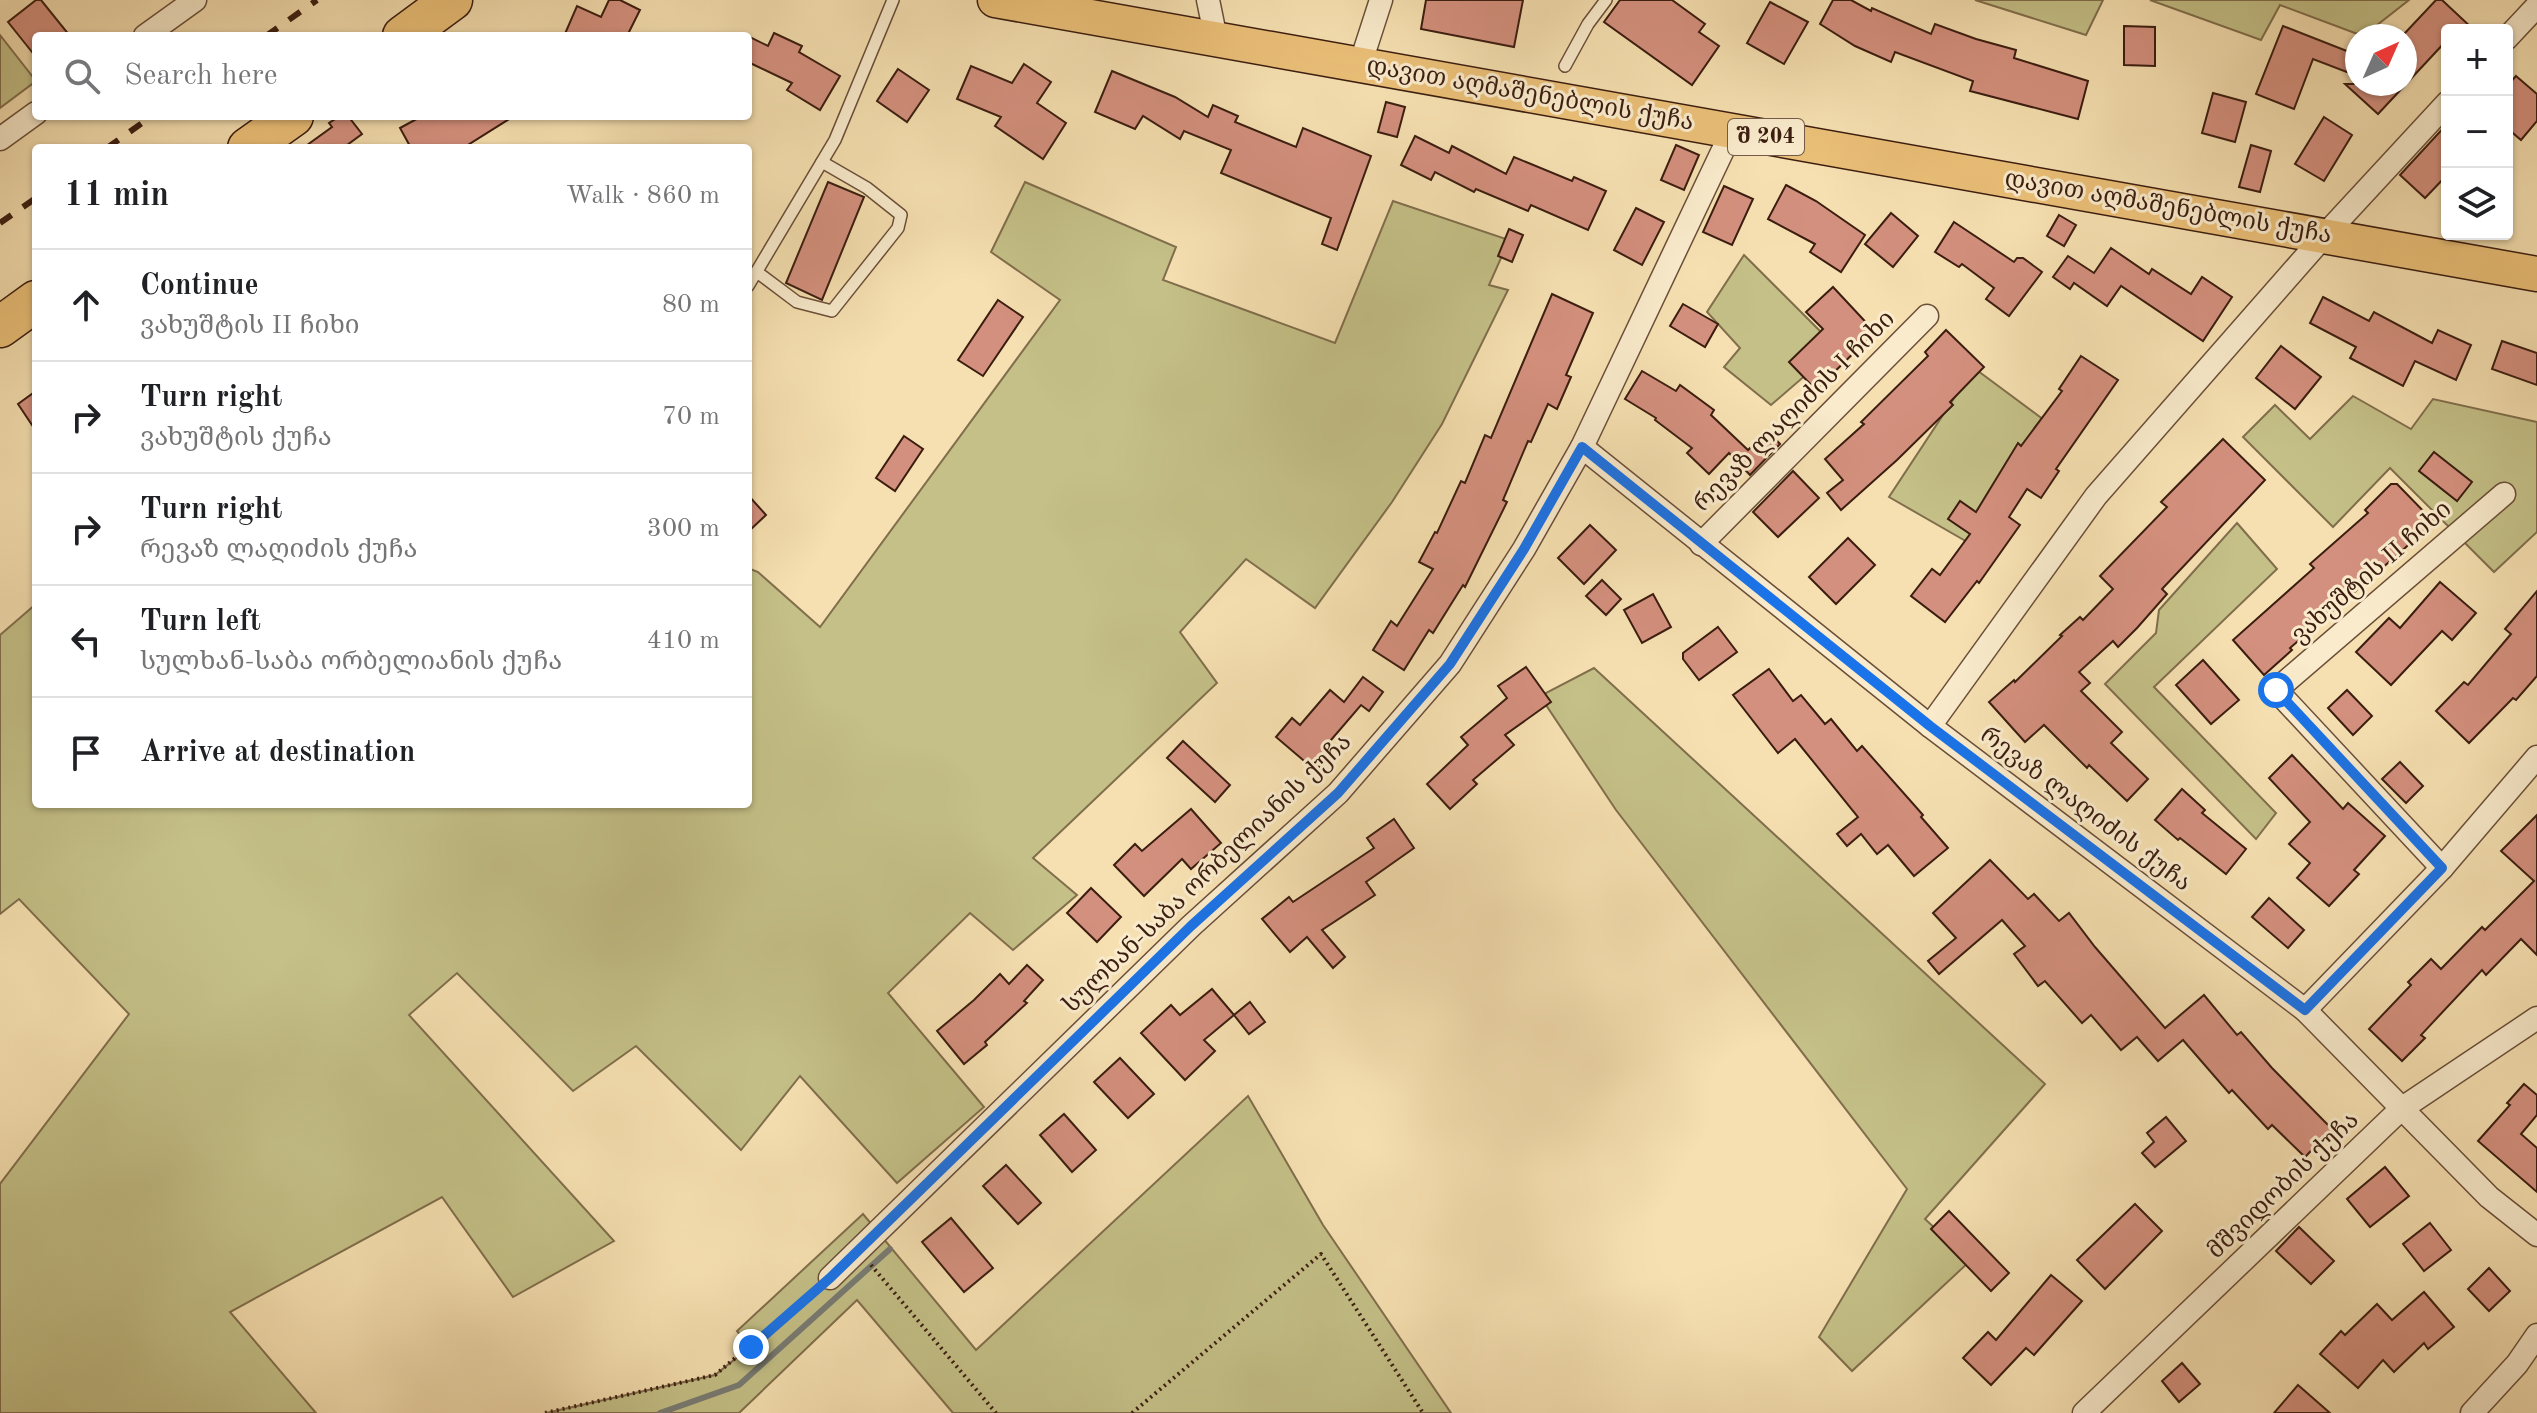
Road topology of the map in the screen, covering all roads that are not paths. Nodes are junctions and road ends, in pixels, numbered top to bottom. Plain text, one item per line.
1 (195, 0) edge
2 (893, 0) edge
3 (995, 0) edge
4 (1208, 0) edge
5 (1381, 0) edge
6 (1606, 0) edge
7 (452, 1) edge
8 (2537, 6) edge
9 (151, 32) edge
10 (409, 32) edge
11 (2513, 32) edge
12 (1216, 39) junction
13 (1360, 65) junction
14 (1565, 66) dead end
15 (2441, 109) edge
16 (32, 116) edge
17 (287, 120) edge
18 (1732, 131) junction
19 (0, 139) edge
20 (254, 144) edge
21 (822, 162) junction
22 (2324, 236) junction
23 (757, 272) junction
24 (2537, 274) edge
25 (752, 280) edge
26 (32, 304) edge
27 (1927, 316) dead end
28 (0, 327) edge
29 (1582, 447) junction
30 (2504, 494) dead end
31 (1701, 544) junction
32 (1930, 726) junction
33 (2537, 757) edge
34 (2442, 868) junction
35 (2305, 1010) junction
36 (2537, 1018) edge
37 (2401, 1109) junction
38 (2537, 1235) edge
39 (830, 1278) road end
40 (2537, 1335) edge
41 (2084, 1413) edge
42 (2472, 1413) edge

1 - 9 street
2 - 21 lane
3 - 12 main road, დავით აღმაშენებლის ქუჩა / შ 204
4 - 12 street
5 - 13 street
6 - 14 lane
7 - 10 highway
8 - 11 street
12 - 13 main road, დავით აღმაშენებლის ქუჩა / შ 204
13 - 18 main road, დავით აღმაშენებლის ქუჩა / შ 204
15 - 22 street
16 - 19 street
17 - 20 highway
18 - 22 main road, დავით აღმაშენებლის ქუჩა / შ 204
18 - 29 street, სულხან-საბა ორბელიანის ქუჩა
21 - 23 lane
21 - 23 lane
22 - 24 main road, დავით აღმაშენებლის ქუჩა / შ 204
22 - 32 street
23 - 25 lane
26 - 28 highway
27 - 31 street, რევაზ ლაღიძის I ჩიხი
29 - 31 street, რევაზ ლაღიძის ქუჩა
29 - 39 street, სულხან-საბა ორბელიანის ქუჩა
30 - 34 street, ვახუშტის II ჩიხი
31 - 32 street, რევაზ ლაღიძის ქუჩა
32 - 35 street, რევაზ ლაღიძის ქუჩა
33 - 34 street
34 - 35 street
35 - 37 street, რევაზ ლაღიძის ქუჩა
36 - 37 street, მშვიდობის ქუჩა
37 - 38 street, რევაზ ლაღიძის ქუჩა
37 - 41 street, მშვიდობის ქუჩა
40 - 42 street

